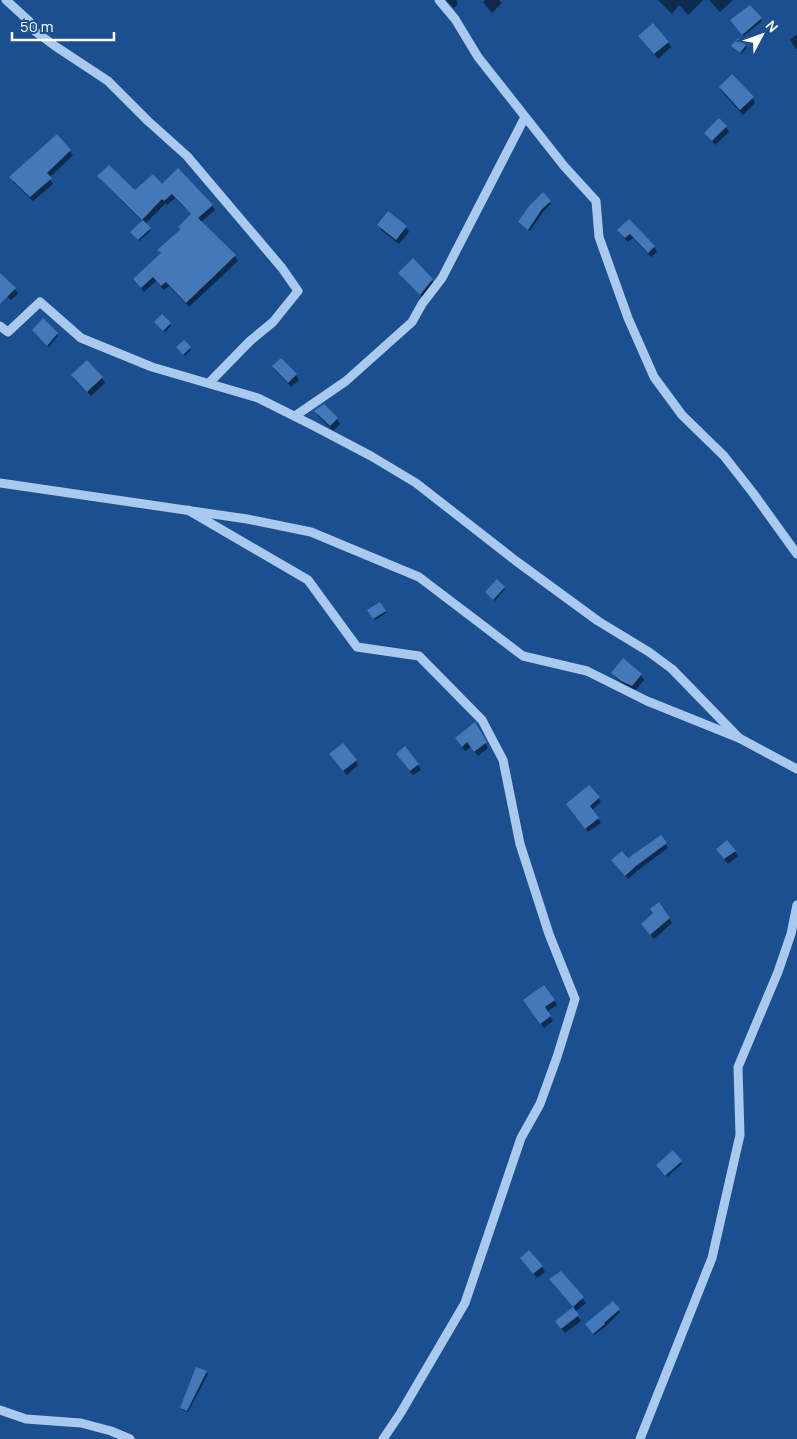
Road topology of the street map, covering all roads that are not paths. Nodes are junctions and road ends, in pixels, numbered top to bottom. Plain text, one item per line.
1 (6, 0) edge
2 (439, 0) edge
3 (525, 117) junction
4 (0, 326) edge
5 (209, 383) junction
6 (295, 416) junction
7 (0, 483) edge
8 (188, 510) junction
9 (797, 554) edge
10 (739, 738) junction
11 (797, 769) edge
12 (797, 905) edge
13 (0, 1410) edge
14 (130, 1439) edge
15 (383, 1439) edge
16 (640, 1439) edge

1 - 5 street
2 - 3 street
3 - 6 street
3 - 9 street
4 - 5 street
5 - 6 street
6 - 10 street
7 - 8 street
8 - 10 street
8 - 15 street
10 - 11 street
12 - 16 street
13 - 14 street

